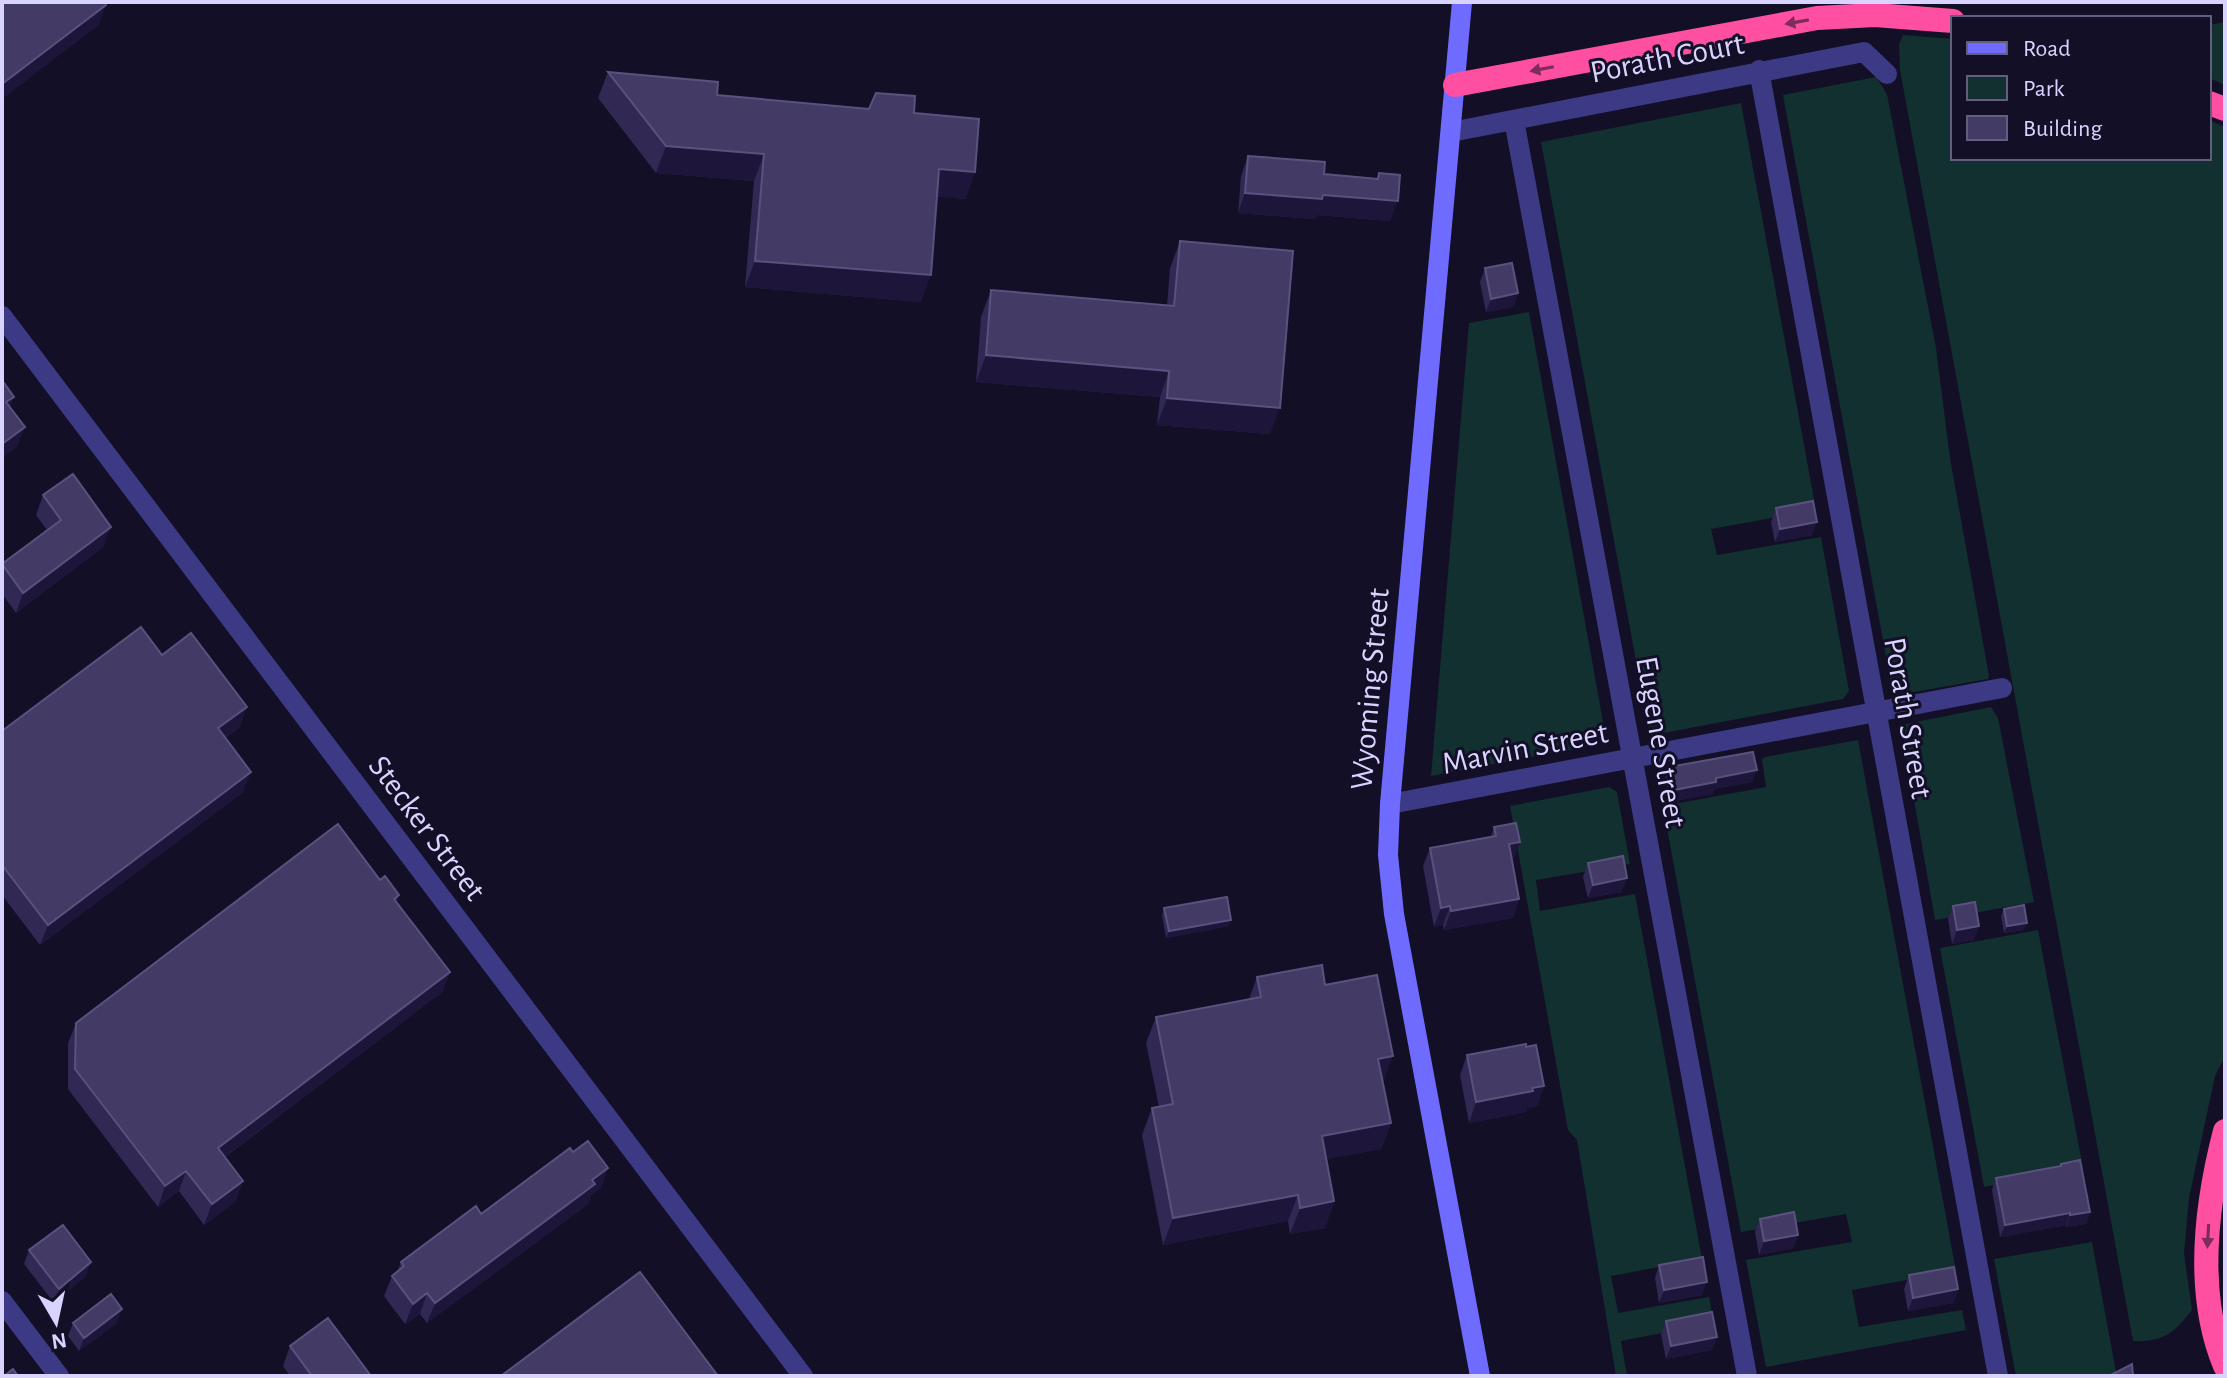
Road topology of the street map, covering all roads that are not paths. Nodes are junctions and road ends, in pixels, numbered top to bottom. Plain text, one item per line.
1 (1462, 2) edge
2 (1951, 21) edge
3 (1759, 70) junction
4 (1887, 74) dead end
5 (1455, 85) junction
6 (1514, 120) junction
7 (1451, 132) junction
8 (2, 316) edge
9 (2002, 688) dead end
10 (1876, 712) junction
11 (1634, 758) junction
12 (1390, 804) junction
13 (2225, 1131) edge
14 (2, 1301) edge
15 (2225, 1366) edge
16 (59, 1376) edge
17 (803, 1376) edge
18 (1480, 1376) edge
19 (1747, 1376) edge
20 (1998, 1376) edge

1 - 5 main road, Wyoming Street
2 -> 5 highway
3 - 4 street, Porath Court
3 - 6 street, Porath Court
3 - 10 street, Porath Street
5 - 7 main road, Wyoming Street
6 - 7 street, Porath Court
6 - 11 street, Eugene Street
7 - 12 main road, Wyoming Street
8 - 17 street, Stecker Street
9 - 10 street, Marvin Street
10 - 11 street, Marvin Street
10 - 20 street, Porath Street
11 - 12 street, Marvin Street
11 - 19 street, Eugene Street
12 - 18 main road, Wyoming Street
13 -> 15 highway
14 - 16 street

